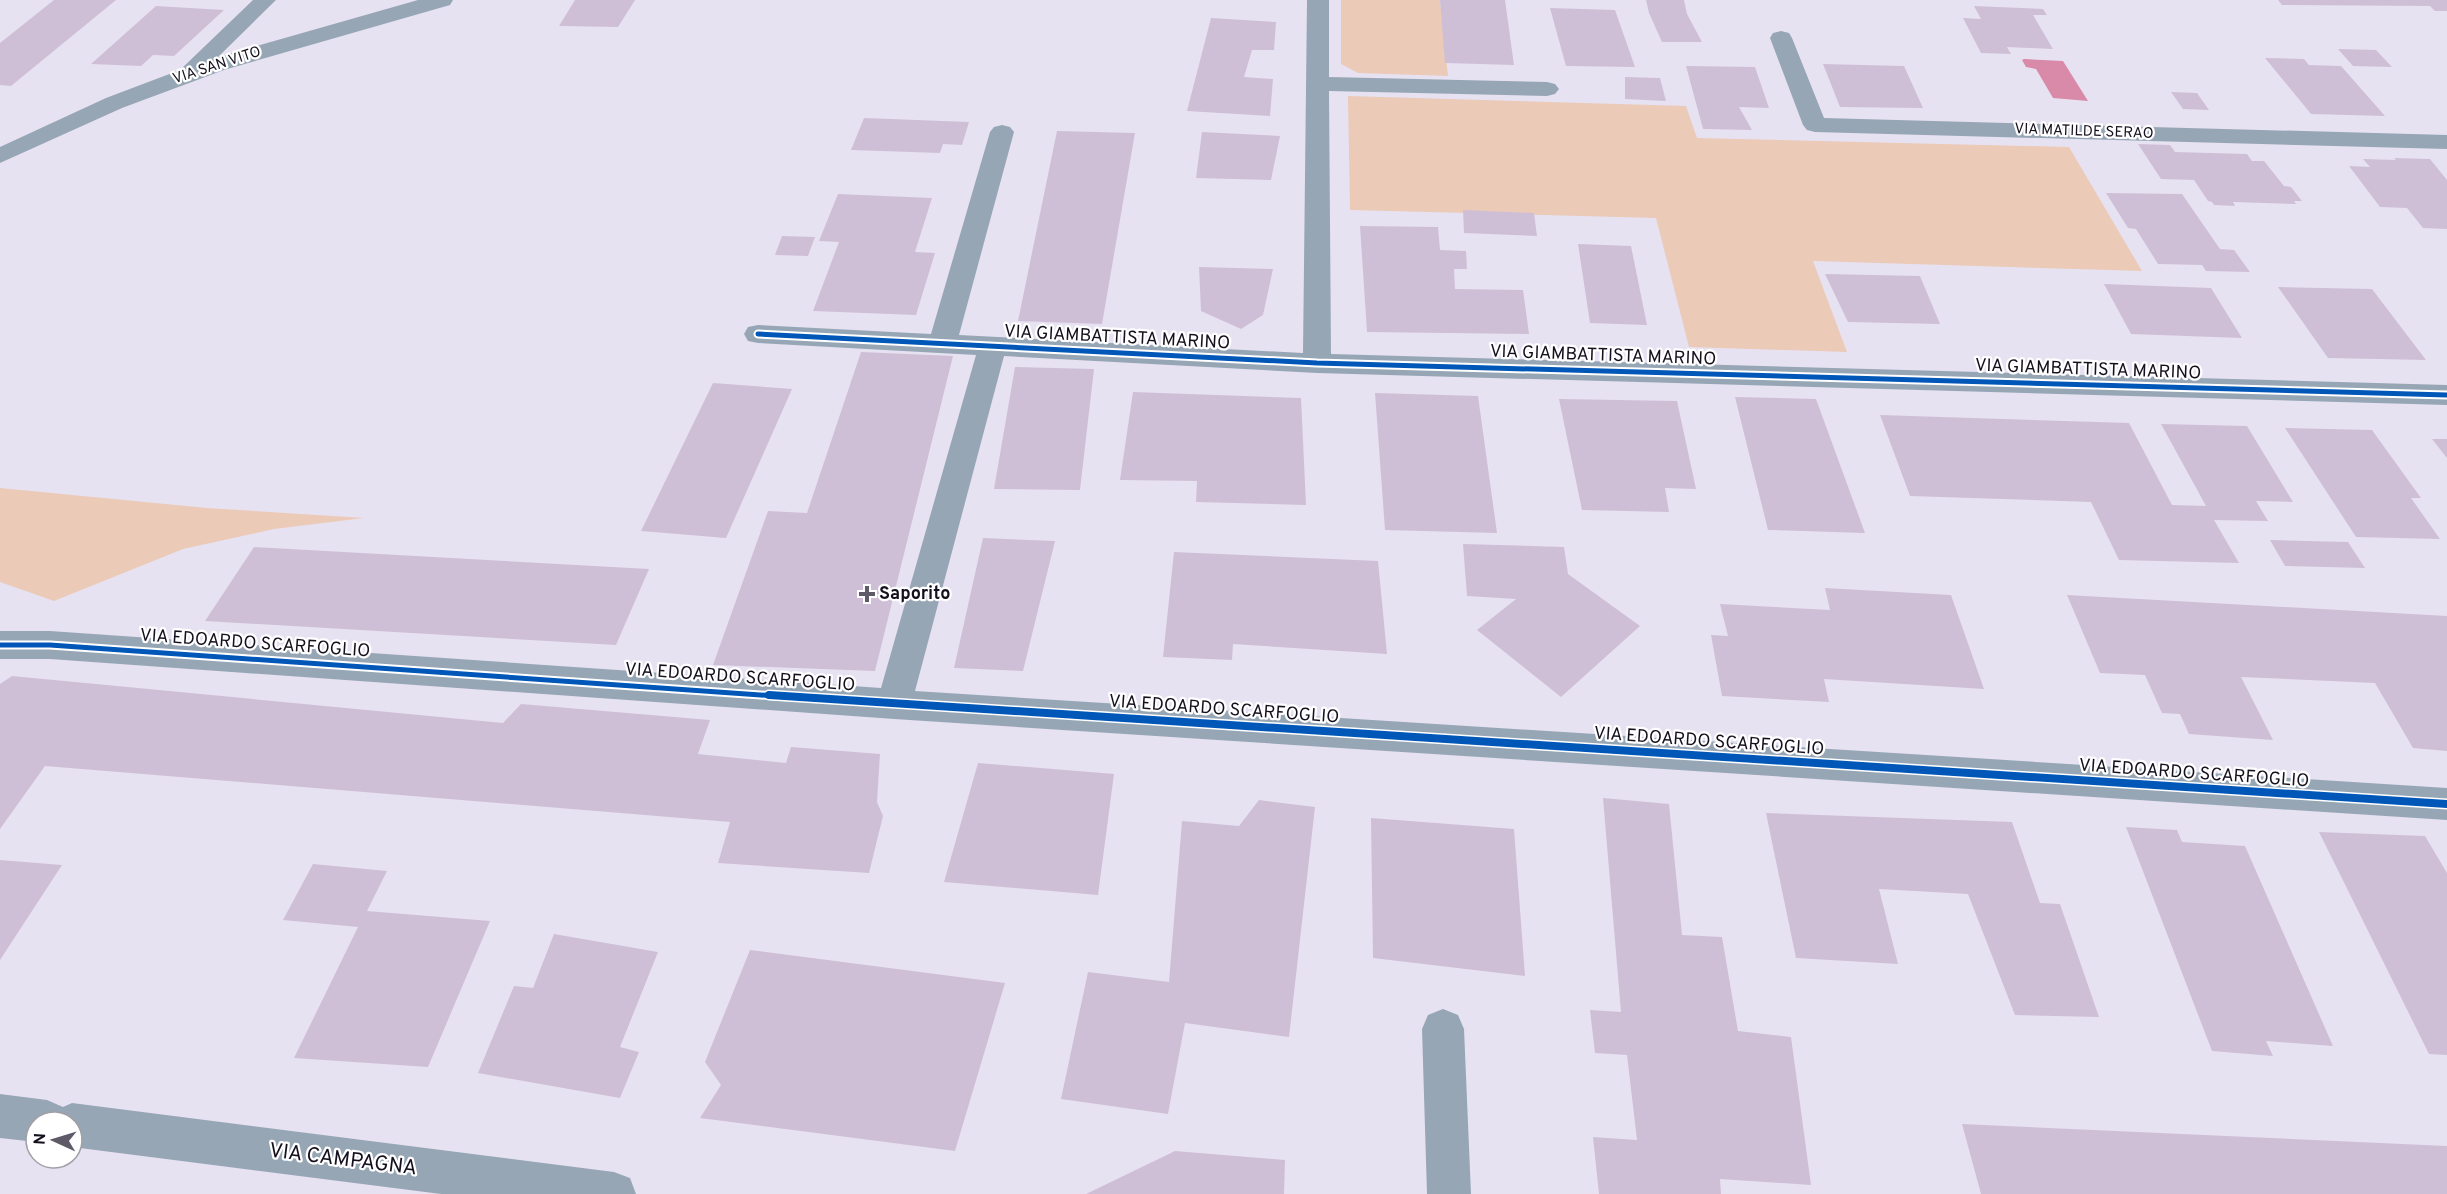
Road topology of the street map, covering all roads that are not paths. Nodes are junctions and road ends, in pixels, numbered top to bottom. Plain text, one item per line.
1 (265, 0) edge
2 (442, 0) edge
3 (1318, 0) edge
4 (1781, 38) dead end
5 (185, 75) junction
6 (1317, 84) junction
7 (1547, 89) dead end
8 (1002, 132) dead end
9 (2447, 142) edge
10 (0, 156) edge
11 (758, 334) dead end
12 (942, 344) junction
13 (992, 346) junction
14 (1317, 363) junction
15 (2447, 395) edge
16 (0, 645) edge
17 (894, 704) junction
18 (2447, 804) edge
19 (1443, 1029) dead end
20 (0, 1116) edge
21 (24, 1119) edge
22 (84, 1127) edge
23 (614, 1194) edge
24 (1449, 1194) edge

1 - 5 street
2 - 5 street, VIA SAN VITO
3 - 6 street
4 - 9 street, VIA MATILDE SERAO
5 - 10 street, VIA SAN VITO
6 - 7 street
6 - 14 street
8 - 12 street
11 - 12 street, VIA GIAMBATTISTA MARINO
12 - 13 street, VIA GIAMBATTISTA MARINO
13 - 14 street, VIA GIAMBATTISTA MARINO
13 - 17 street
14 - 15 street, VIA GIAMBATTISTA MARINO
16 - 17 street, VIA EDOARDO SCARFOGLIO
17 - 18 street, VIA EDOARDO SCARFOGLIO
19 - 24 street
20 - 21 street
22 - 23 street, VIA CAMPAGNA

